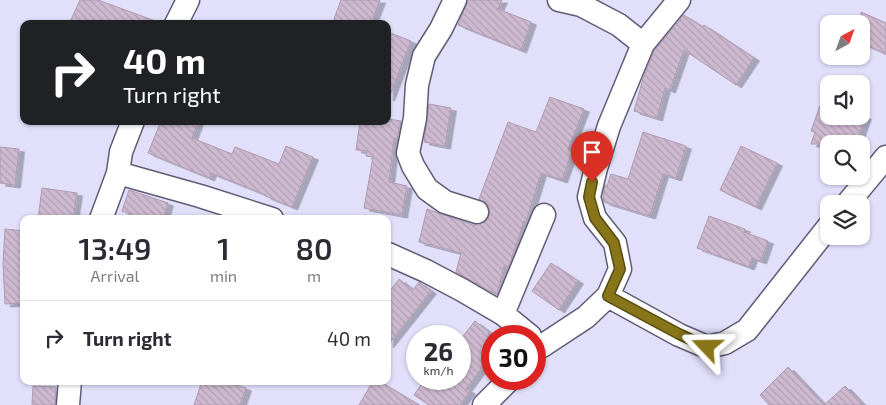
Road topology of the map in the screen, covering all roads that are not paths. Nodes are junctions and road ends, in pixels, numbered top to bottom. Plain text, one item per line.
1 (188, 0) edge
2 (455, 0) edge
3 (559, 0) edge
4 (680, 0) edge
5 (178, 20) edge
6 (643, 44) junction
7 (131, 125) edge
8 (886, 157) edge
9 (118, 173) junction
10 (854, 195) edge
11 (477, 212) dead end
12 (102, 215) edge
13 (259, 215) edge
14 (544, 215) dead end
15 (820, 237) edge
16 (391, 255) edge
17 (608, 296) junction
18 (503, 314) junction
19 (515, 325) edge
20 (546, 338) edge
21 (70, 385) edge
22 (499, 390) edge
23 (68, 405) edge
24 (484, 405) edge

1 - 5 street
2 - 11 street
3 - 6 street
4 - 6 street
6 - 17 street
7 - 9 street
8 - 10 street
9 - 12 street
9 - 13 street
14 - 18 street
15 - 17 street
16 - 18 street
17 - 20 street
18 - 19 street
21 - 23 street
22 - 24 street

